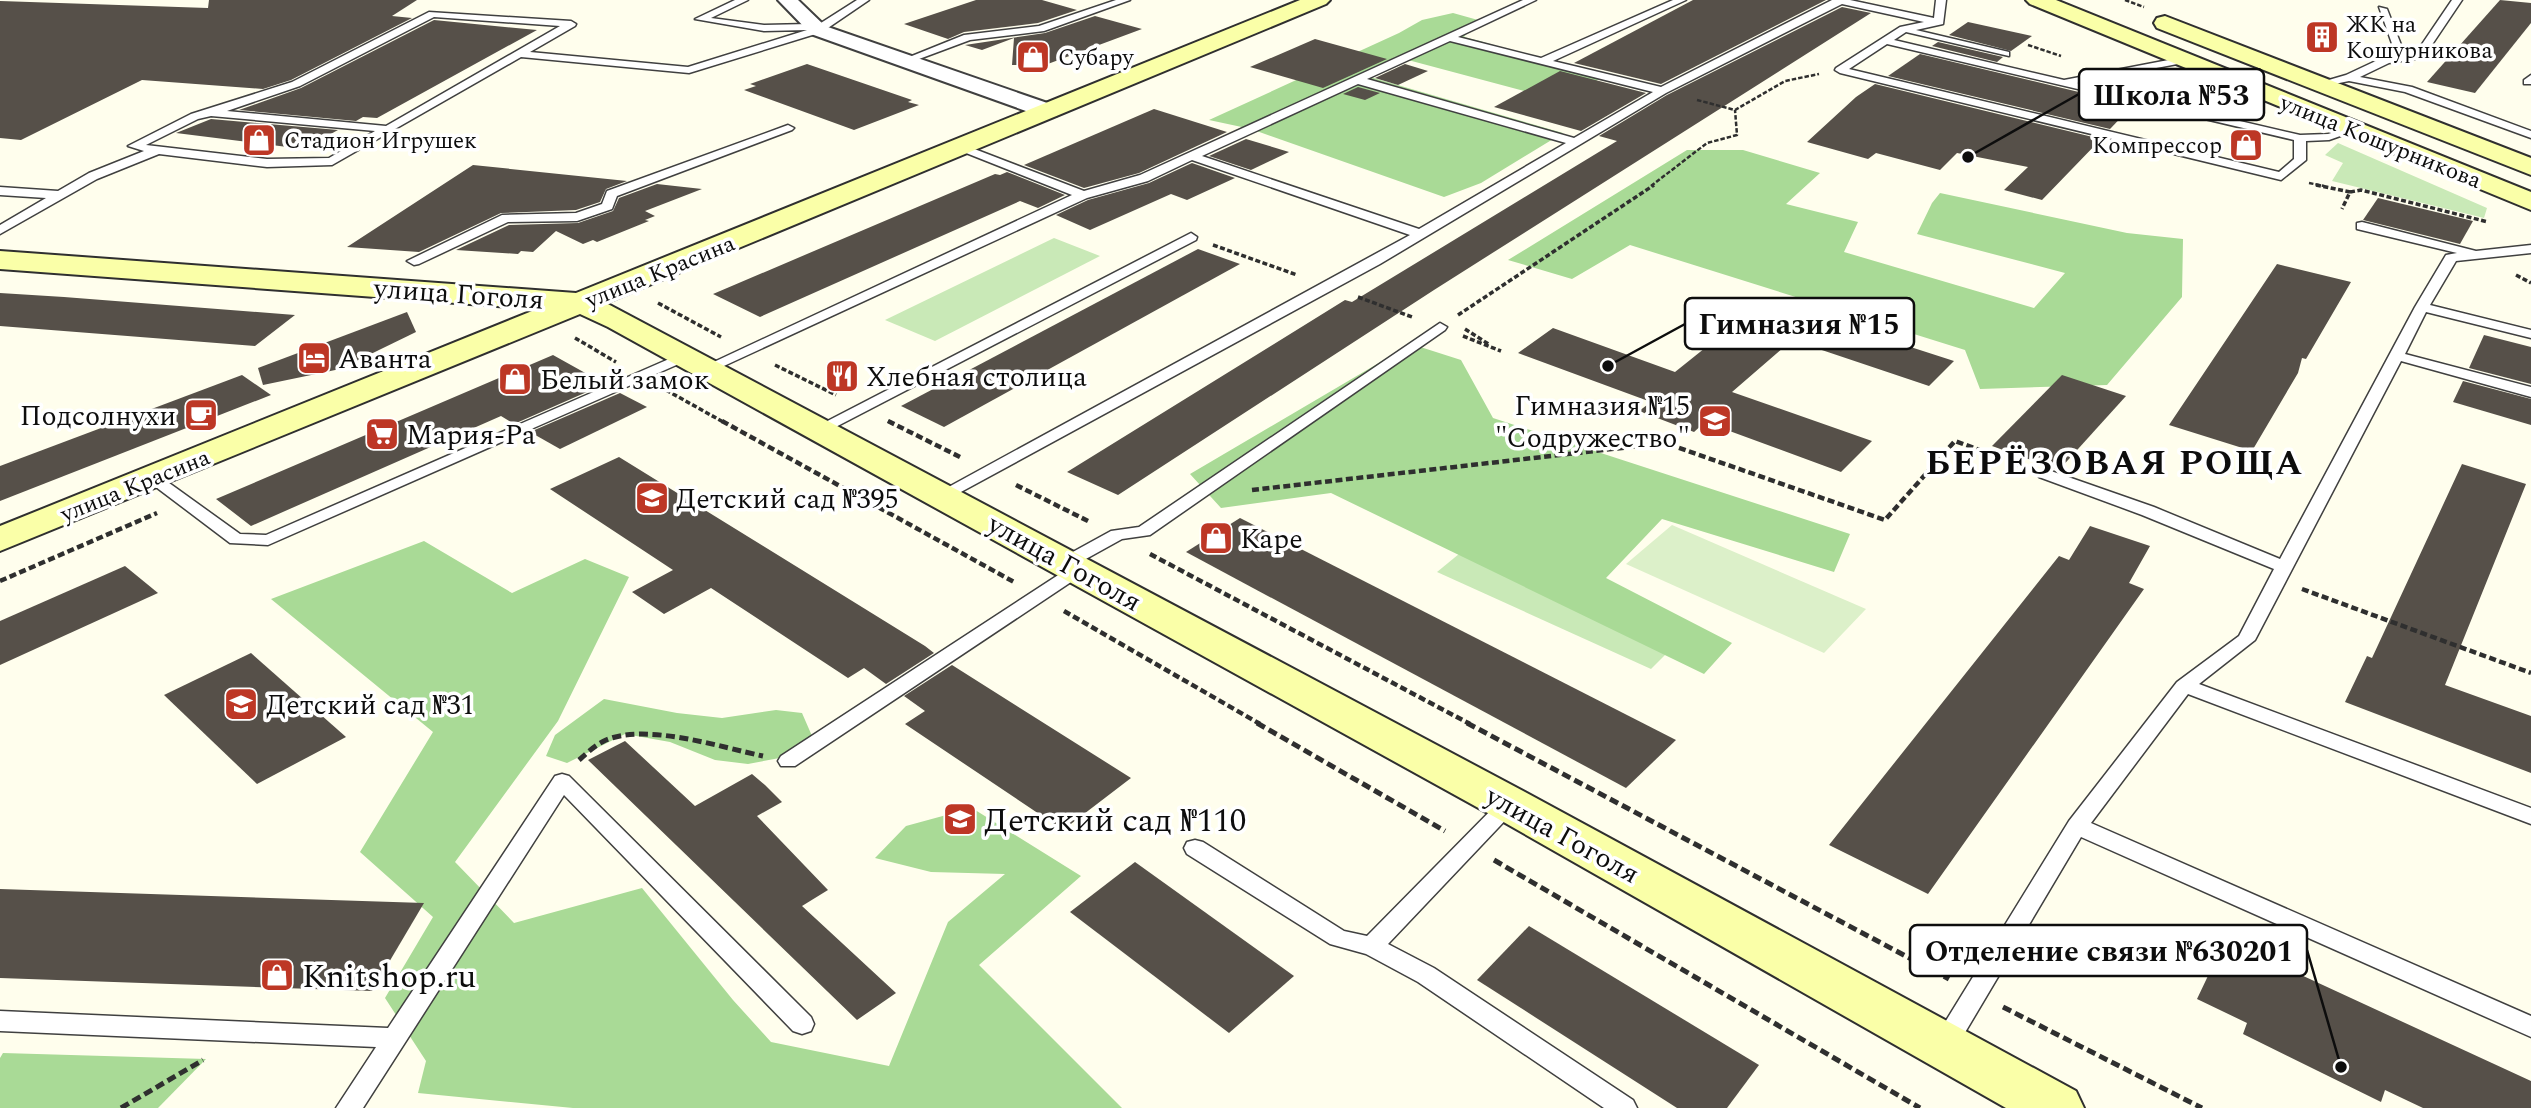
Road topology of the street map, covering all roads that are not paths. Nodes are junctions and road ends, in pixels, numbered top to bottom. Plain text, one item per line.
1 (787, 0) edge
2 (1125, 0) edge
3 (1319, 0) edge
4 (1531, 0) edge
5 (1681, 0) edge
6 (1839, 0) edge
7 (1941, 0) edge
8 (2037, 0) edge
9 (2457, 0) edge
10 (857, 1) edge
11 (746, 3) edge
12 (2382, 9) dead end
13 (2143, 15) dead end
14 (1939, 22) junction
15 (816, 28) junction
16 (1904, 29) junction
17 (1449, 38) junction
18 (1885, 41) junction
19 (519, 54) junction
20 (2005, 54) dead end
21 (2184, 60) junction
22 (2387, 60) junction
23 (907, 61) junction
24 (1543, 61) junction
25 (2349, 78) junction
26 (1357, 80) junction
27 (2062, 82) junction
28 (2320, 84) junction
29 (1662, 91) junction
30 (1048, 111) junction
31 (211, 113) junction
32 (788, 128) dead end
33 (386, 129) junction
34 (2354, 129) junction
35 (2531, 135) edge
36 (2300, 138) junction
37 (1576, 142) junction
38 (960, 147) junction
39 (158, 150) junction
40 (1191, 156) junction
41 (2531, 167) edge
42 (0, 191) edge
43 (60, 195) junction
44 (1083, 195) junction
45 (2531, 202) edge
46 (2362, 226) road end
47 (0, 230) edge
48 (1420, 234) junction
49 (1191, 237) road end
50 (2531, 249) edge
51 (2476, 255) junction
52 (0, 260) edge
53 (414, 261) dead end
54 (581, 303) junction
55 (2422, 307) junction
56 (1440, 327) road end
57 (2531, 334) edge
58 (2397, 356) junction
59 (696, 362) junction
60 (2531, 393) edge
61 (820, 429) junction
62 (2045, 474) road end
63 (152, 478) junction
64 (942, 495) junction
65 (0, 540) edge
66 (1071, 567) junction
67 (2281, 574) junction
68 (2184, 686) junction
69 (788, 761) road end
70 (1509, 804) junction
71 (2531, 816) edge
72 (2077, 827) junction
73 (1195, 848) dead end
74 (1372, 946) junction
75 (0, 1021) edge
76 (802, 1024) dead end
77 (2531, 1027) edge
78 (395, 1038) junction
79 (1943, 1047) junction
80 (348, 1108) edge
81 (1624, 1108) edge
82 (2056, 1108) edge

1 - 15 street
2 - 23 lane
3 - 30 main road, улица Красина
4 - 17 lane
5 - 24 lane
6 - 14 lane
6 - 29 lane
7 - 14 lane
8 - 21 main road, улица Кошурникова
9 - 22 lane
10 - 15 lane
11 - 15 lane
12 - 22 lane
13 - 28 main road, улица Кошурникова
14 - 16 lane
15 - 19 lane
15 - 23 street
16 - 18 lane
16 - 20 lane
17 - 24 lane
17 - 26 lane
18 - 27 lane
18 - 36 lane
19 - 31 lane
19 - 33 lane
21 - 27 lane
21 - 34 main road, улица Кошурникова
22 - 25 lane
23 - 30 street
24 - 29 lane
25 - 28 lane
25 - 35 lane
26 - 37 lane
26 - 40 lane
27 - 36 lane
28 - 41 main road, улица Кошурникова
29 - 37 lane
30 - 38 main road, улица Красина
31 - 33 lane
31 - 39 lane
32 - 53 lane
33 - 39 lane
34 - 36 lane
34 - 45 main road, улица Кошурникова
37 - 48 lane
38 - 44 lane
38 - 54 main road, улица Красина
39 - 43 lane
40 - 44 lane
40 - 48 lane
42 - 43 lane
43 - 47 lane
44 - 59 lane
46 - 51 lane
48 - 64 lane
49 - 61 lane
50 - 51 lane
51 - 55 lane
52 - 54 main road, улица Гоголя
54 - 59 main road, улица Гоголя
54 - 63 main road, улица Красина
55 - 57 lane
55 - 58 lane
56 - 66 lane
58 - 60 lane
58 - 67 lane
59 - 61 main road, улица Гоголя
59 - 63 lane
61 - 64 main road, улица Гоголя
62 - 67 lane
63 - 65 main road, улица Красина
64 - 66 main road, улица Гоголя
66 - 69 lane
66 - 70 main road, улица Гоголя
67 - 68 lane
68 - 71 lane
68 - 72 lane
70 - 74 lane
70 - 79 main road, улица Гоголя
72 - 77 lane
72 - 79 lane
73 - 74 lane
74 - 81 lane
75 - 78 lane
76 - 78 lane
78 - 80 lane
79 - 82 main road, улица Гоголя

